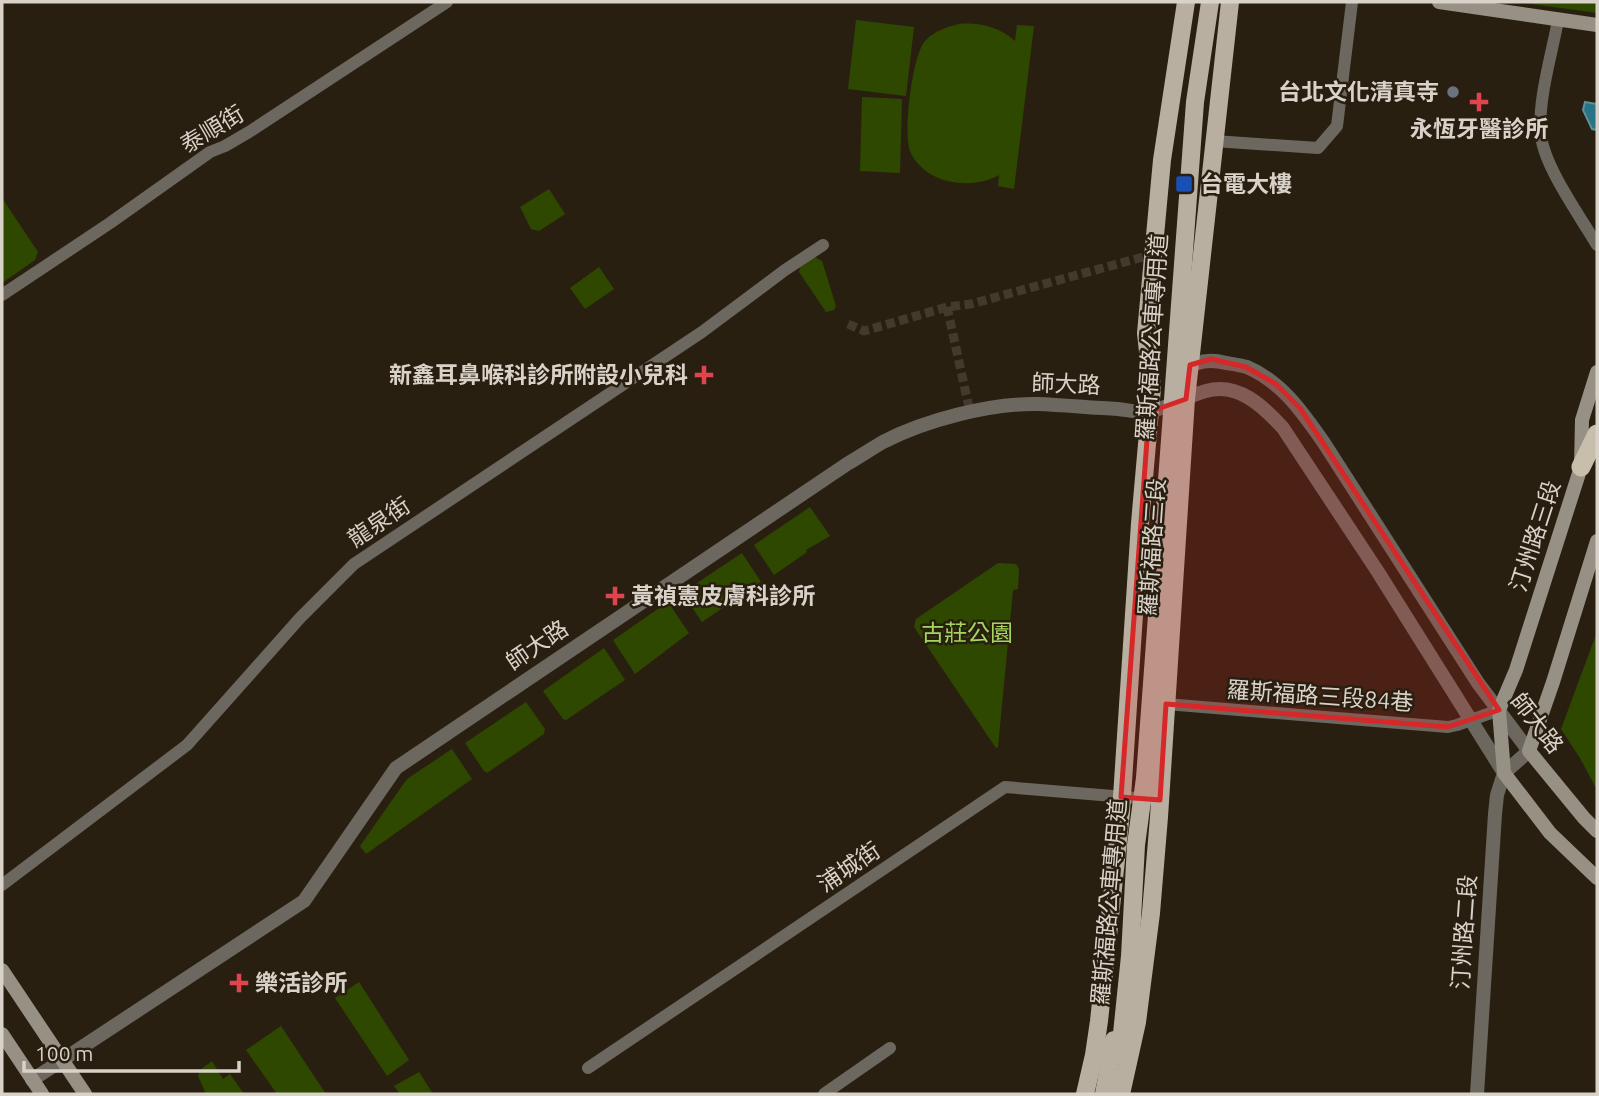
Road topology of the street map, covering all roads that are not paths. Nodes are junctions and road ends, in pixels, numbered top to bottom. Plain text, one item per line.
1 (447, 2) edge
2 (1186, 2) edge
3 (1203, 2) edge
4 (1210, 2) edge
5 (1230, 2) edge
6 (1352, 2) edge
7 (1438, 2) edge
8 (1558, 20) junction
9 (1597, 25) edge
10 (1214, 141) junction
11 (823, 245) dead end
12 (1597, 245) edge
13 (2, 295) edge
14 (1190, 365) junction
15 (1597, 372) edge
16 (1174, 379) junction
17 (1166, 404) junction
18 (1597, 434) edge
19 (1581, 467) junction
20 (1597, 541) edge
21 (1166, 705) junction
22 (1499, 710) junction
23 (1471, 720) junction
24 (1529, 751) junction
25 (1504, 773) junction
26 (1139, 798) junction
27 (1597, 831) edge
28 (1597, 878) edge
29 (2, 885) edge
30 (2, 970) edge
31 (2, 1034) edge
32 (890, 1048) dead end
33 (62, 1060) junction
34 (588, 1068) dead end
35 (32, 1080) junction
36 (42, 1094) edge
37 (85, 1094) edge
38 (824, 1094) edge
39 (1085, 1094) edge
40 (1104, 1094) edge
41 (1110, 1094) edge
42 (1121, 1094) edge
43 (1477, 1094) edge

1 - 13 street, 泰順街
2 - 17 main road, 羅斯福路三段
3 - 17 main road, 羅斯福路公車專用道
4 - 16 main road, 羅斯福路公車專用道
5 - 10 main road, 羅斯福路三段
6 - 10 street
7 - 8 main road
8 - 9 main road
8 - 12 street
10 - 14 main road, 羅斯福路三段
11 - 29 street, 龍泉街
14 - 16 street
14 - 17 main road, 羅斯福路三段
14 - 22 street, 師大路
15 - 19 main road, 汀州路三段
16 - 17 main road, 羅斯福路公車專用道
17 - 21 main road, 羅斯福路三段
17 - 23 street, 師大路
17 - 26 main road, 羅斯福路三段
17 - 33 street, 師大路
18 - 19 highway
19 - 22 main road, 汀州路三段
20 - 24 main road
21 - 23 street, 羅斯福路三段84巷
21 - 26 main road, 羅斯福路三段
22 - 23 street
22 - 24 street, 師大路
22 - 25 main road, 汀州路三段
23 - 25 street, 師大路
24 - 25 street
24 - 27 main road, 師大路
25 - 28 main road, 師大路
25 - 43 street, 汀州路二段
26 - 34 street, 浦城街
26 - 39 main road, 羅斯福路三段
26 - 40 main road, 羅斯福路公車專用道
26 - 41 main road, 羅斯福路公車專用道
26 - 42 main road, 羅斯福路三段
30 - 33 main road
31 - 35 main road
32 - 38 street
33 - 35 street, 師大路
33 - 37 main road
35 - 36 main road

